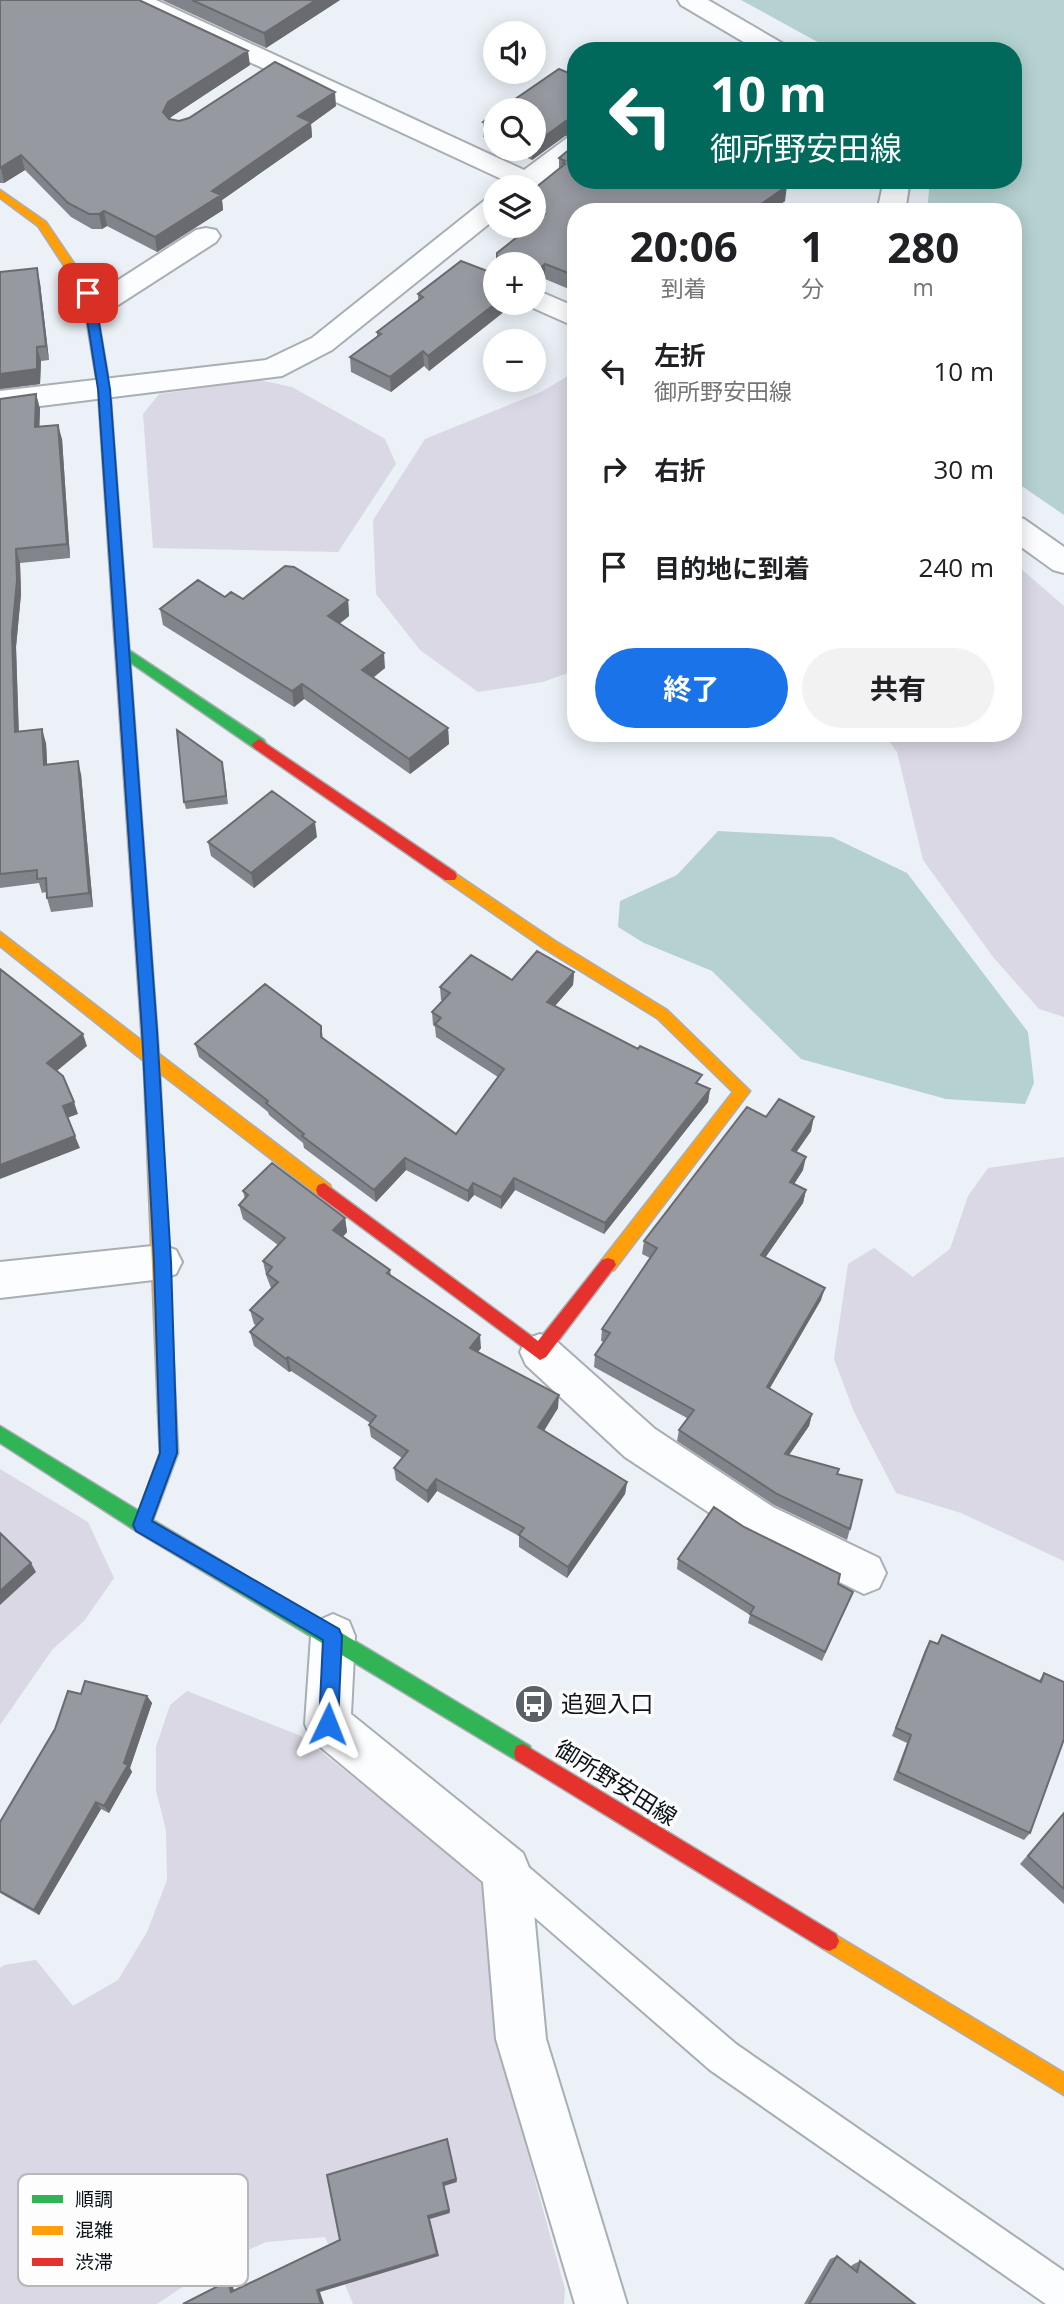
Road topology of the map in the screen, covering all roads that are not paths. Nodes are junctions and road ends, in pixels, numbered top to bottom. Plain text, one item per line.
1 (136, 0) edge
2 (690, 0) edge
3 (762, 42) edge
4 (274, 64) junction
5 (251, 79) edge
6 (567, 151) edge
7 (504, 175) edge
8 (535, 175) edge
9 (0, 193) edge
10 (483, 220) edge
11 (206, 236) dead end
12 (546, 304) edge
13 (91, 310) junction
14 (567, 314) edge
15 (104, 389) junction
16 (0, 401) edge
17 (1022, 532) edge
18 (1064, 562) edge
19 (123, 652) junction
20 (0, 938) edge
21 (151, 1058) junction
22 (162, 1262) junction
23 (0, 1280) edge
24 (540, 1352) junction
25 (0, 1434) edge
26 (142, 1525) junction
27 (864, 1573) dead end
28 (333, 1636) junction
29 (506, 1870) junction
30 (1064, 2085) edge
31 (1064, 2294) edge
32 (601, 2304) edge

1 - 4 street
2 - 3 street
4 - 5 street
4 - 7 street
6 - 8 street
9 - 13 street
10 - 15 street
11 - 13 street
12 - 14 street
13 - 15 street
15 - 16 street
15 - 19 street
17 - 18 street
19 - 21 street
19 - 24 street
20 - 21 street
21 - 22 street
21 - 24 street
22 - 23 street
22 - 26 street
24 - 27 street
25 - 26 street, 御所野安田線
26 - 28 street, 御所野安田線
28 - 29 street
28 - 30 street, 御所野安田線
29 - 31 lane
29 - 32 street

